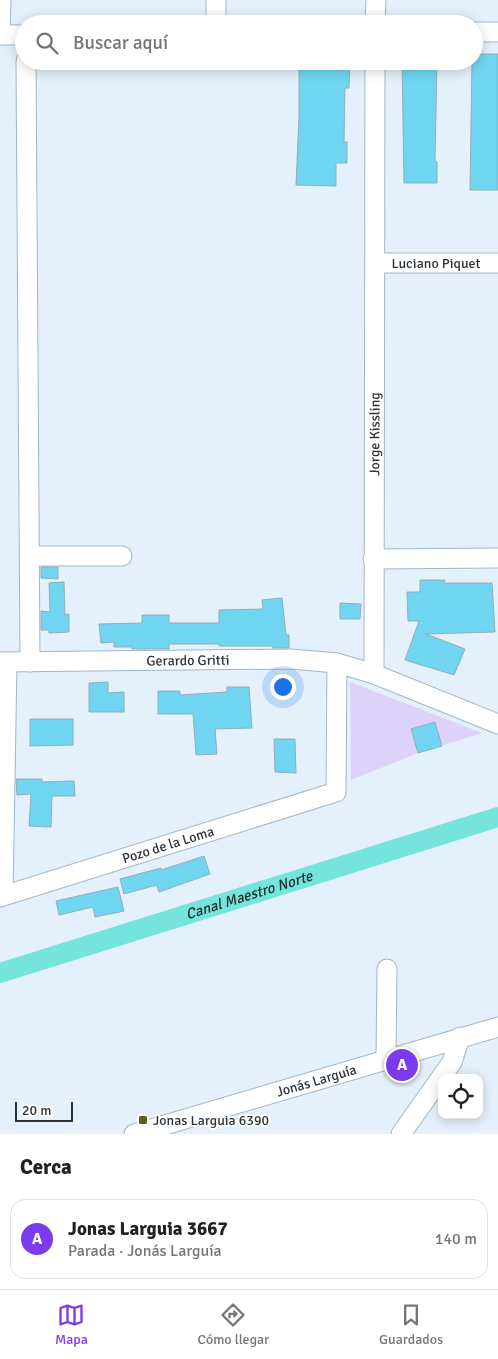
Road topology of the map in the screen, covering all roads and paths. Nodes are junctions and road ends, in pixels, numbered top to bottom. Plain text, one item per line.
1 (1, 0) edge
2 (216, 0) edge
3 (376, 0) edge
4 (216, 15) edge
5 (375, 15) edge
6 (483, 32) edge
7 (498, 32) edge
8 (0, 35) edge
9 (15, 36) edge
10 (26, 70) edge
11 (375, 70) edge
12 (375, 263) junction
13 (498, 263) edge
14 (30, 556) junction
15 (122, 556) dead end
16 (498, 558) edge
17 (373, 559) junction
18 (4, 662) edge
19 (30, 662) junction
20 (337, 663) junction
21 (374, 674) junction
22 (498, 724) edge
23 (2, 896) edge
24 (388, 969) dead end
25 (498, 1027) edge
26 (460, 1037) junction
27 (386, 1059) junction
28 (155, 1131) edge
29 (134, 1134) edge
30 (401, 1134) edge

1 - 8 street
2 - 4 street
3 - 5 street
6 - 7 street
8 - 9 street
10 - 14 street
11 - 12 street, Jorge Kissling
12 - 13 street, Luciano Piquet
12 - 17 street, Jorge Kissling
14 - 15 street
14 - 19 street
16 - 17 street
17 - 21 street, Jorge Kissling
18 - 19 street, Gerardo Gritti
18 - 23 street
19 - 20 street, Gerardo Gritti
20 - 21 street, Gerardo Gritti
20 - 23 street, Pozo de la Loma
21 - 22 street
24 - 27 street
25 - 26 street, Jonás Larguía
26 - 27 street, Jonás Larguía
26 - 30 street
27 - 28 street, Jonás Larguía
28 - 29 street, Jonás Larguía

